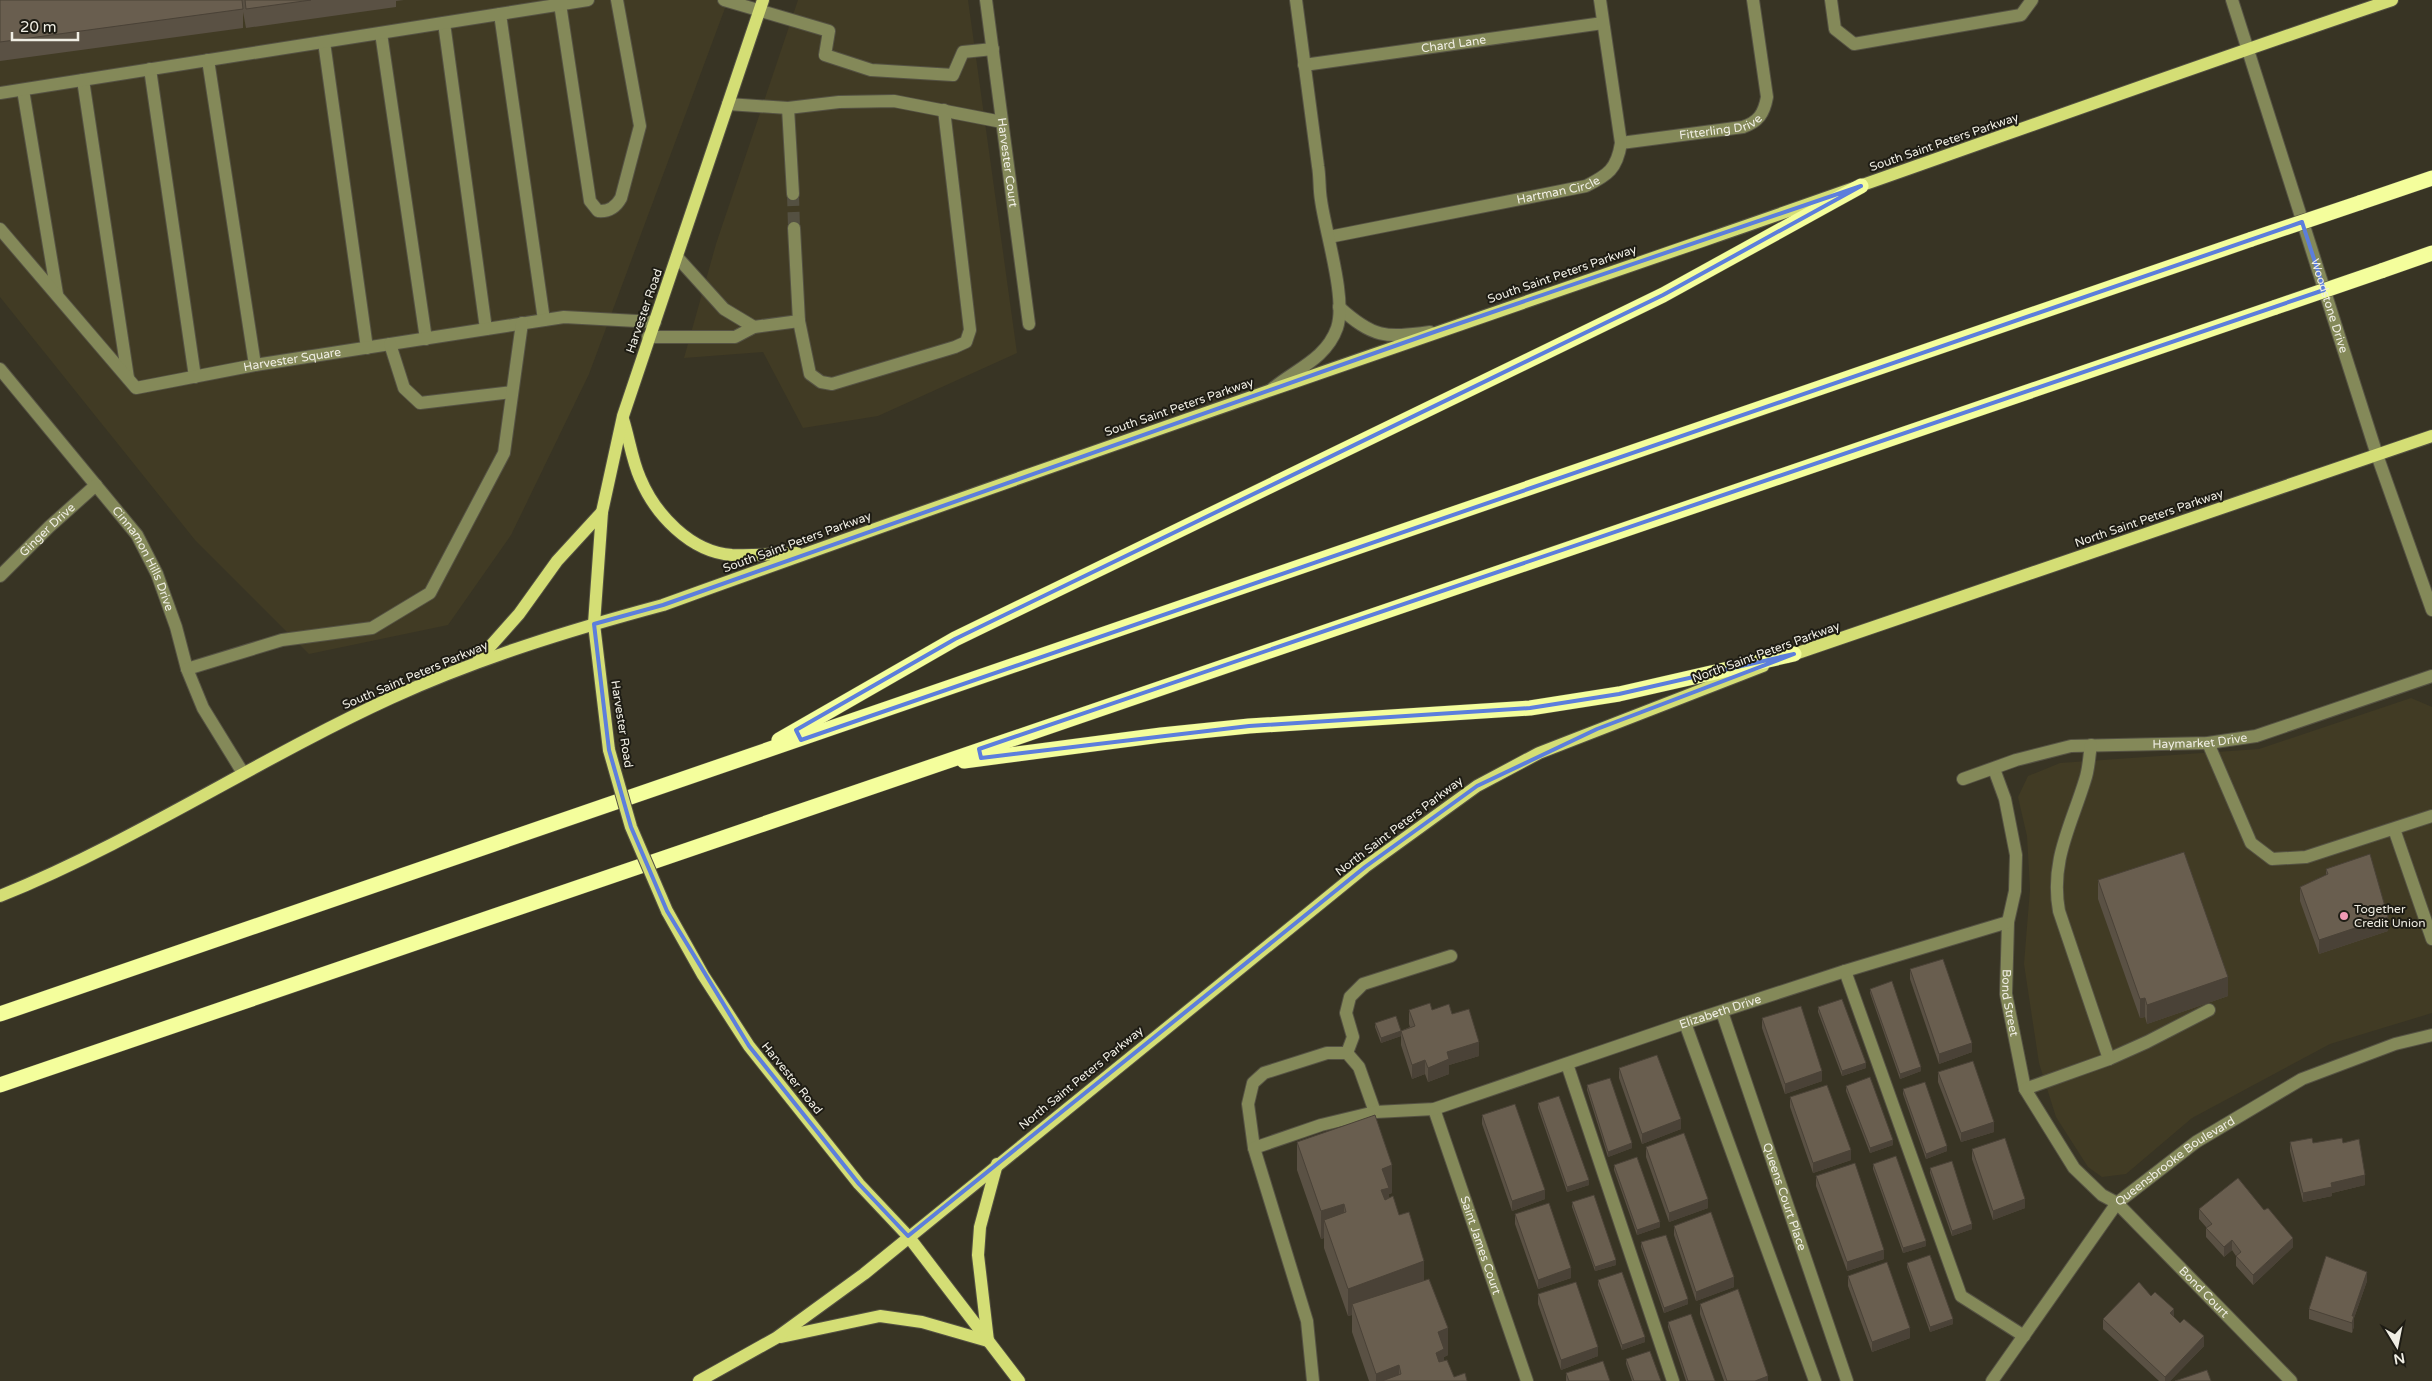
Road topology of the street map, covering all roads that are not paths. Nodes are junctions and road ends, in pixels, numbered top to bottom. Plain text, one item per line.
1 (588, 0) edge
2 (617, 0) edge
3 (724, 0) edge
4 (986, 0) edge
5 (1296, 0) edge
6 (1600, 0) edge
7 (1753, 0) edge
8 (1832, 0) edge
9 (2032, 0) edge
10 (2232, 0) edge
11 (2392, 0) edge
12 (560, 4) junction
13 (761, 5) edge
14 (500, 14) junction
15 (444, 23) junction
16 (1604, 23) junction
17 (381, 33) junction
18 (324, 42) junction
19 (2247, 48) junction
20 (993, 50) junction
21 (208, 60) junction
22 (1304, 65) junction
23 (150, 69) junction
24 (83, 80) junction
25 (23, 90) junction
26 (0, 93) edge
27 (728, 104) junction
28 (788, 108) junction
29 (944, 110) junction
30 (1002, 122) junction
31 (1621, 143) junction
32 (2432, 178) edge
33 (1861, 186) junction
34 (792, 194) tunnel mouth
35 (794, 228) tunnel mouth
36 (0, 229) edge
37 (1329, 237) junction
38 (2432, 253) edge
39 (677, 257) junction
40 (57, 296) junction
41 (1339, 307) junction
42 (544, 320) junction
43 (799, 321) junction
44 (655, 322) junction
45 (522, 323) junction
46 (1028, 324) dead end
47 (754, 327) junction
48 (486, 329) junction
49 (1437, 331) junction
50 (648, 337) junction
51 (426, 338) junction
52 (390, 344) junction
53 (367, 348) junction
54 (255, 365) junction
55 (0, 369) edge
56 (195, 377) junction
57 (128, 378) junction
58 (1272, 389) junction
59 (512, 392) junction
60 (623, 416) junction
61 (2432, 436) edge
62 (2377, 455) junction
63 (96, 485) junction
64 (602, 512) junction
65 (808, 553) junction
66 (0, 576) edge
67 (2432, 610) edge
68 (594, 624) junction
69 (1794, 654) junction
70 (474, 664) junction
71 (187, 669) junction
72 (2432, 676) edge
73 (2208, 743) junction
74 (2091, 745) junction
75 (747, 758) junction
76 (931, 765) junction
77 (1994, 769) junction
78 (243, 773) junction
79 (1963, 779) dead end
80 (2432, 816) edge
81 (2394, 829) junction
82 (0, 896) edge
83 (2008, 922) junction
84 (2432, 939) edge
85 (1451, 956) dead end
86 (1845, 971) junction
87 (2208, 1010) dead end
88 (1722, 1012) junction
89 (0, 1014) edge
90 (1686, 1023) junction
91 (2432, 1035) edge
92 (1347, 1053) junction
93 (2110, 1059) junction
94 (1567, 1064) junction
95 (0, 1085) edge
96 (2025, 1089) junction
97 (1434, 1108) junction
98 (1375, 1112) junction
99 (1254, 1148) junction
100 (997, 1164) junction
101 (2117, 1203) junction
102 (908, 1236) junction
103 (2024, 1336) junction
104 (776, 1338) junction
105 (988, 1341) junction
106 (699, 1381) edge
107 (1019, 1381) edge
108 (1313, 1381) edge
109 (1527, 1381) edge
110 (1673, 1381) edge
111 (1815, 1381) edge
112 (1848, 1381) edge
113 (1992, 1381) edge
114 (2291, 1381) edge

1 - 12 street
2 - 12 street
3 - 13 street
4 - 20 street, Harvester Court
5 - 22 street
6 - 16 street, Hartman Circle
7 - 31 street, Fitterling Drive
8 - 9 street
10 - 19 street, Woodstone Drive
11 - 19 main road, South Saint Peters Parkway
12 - 14 street
13 - 20 street
13 - 27 main road, Harvester Road
14 - 15 street
14 - 42 street
15 - 17 street
15 - 48 street
16 - 22 street, Chard Lane
16 - 31 street, Hartman Circle
17 - 18 street
17 - 51 street
18 - 21 street
18 - 53 street
19 - 33 main road, South Saint Peters Parkway
19 - 62 street, Woodstone Drive
20 - 30 street, Harvester Court
21 - 23 street
21 - 54 street
22 - 37 street
23 - 24 street
23 - 56 street
24 - 25 street
24 - 57 street
25 - 26 street
25 - 40 street
27 - 28 street
27 - 39 main road, Harvester Road
28 - 29 street
28 - 34 street
29 - 30 street
29 - 43 street
30 - 46 street, Harvester Court
31 - 37 street, Hartman Circle
32 - 75 highway, bridge
33 - 49 main road, South Saint Peters Parkway
33 - 75 highway
35 - 43 street
36 - 40 street, Harvester Square
37 - 41 street
38 - 76 highway, bridge
39 - 44 main road, Harvester Road
39 - 47 street
40 - 57 street, Harvester Square
41 - 49 street
41 - 58 street
42 - 44 street, Harvester Square
42 - 45 street, Harvester Square
43 - 47 street
44 - 50 main road, Harvester Road
45 - 48 street, Harvester Square
45 - 59 street
47 - 50 street
48 - 51 street, Harvester Square
49 - 58 main road, South Saint Peters Parkway
50 - 60 main road, Harvester Road
51 - 52 street, Harvester Square
52 - 53 street, Harvester Square
52 - 59 street
53 - 54 street, Harvester Square
54 - 56 street, Harvester Square
55 - 63 street, Cinnamon Hills Drive
56 - 57 street, Harvester Square
58 - 65 main road, South Saint Peters Parkway
59 - 71 street
60 - 64 main road, Harvester Road
60 - 65 main road
61 - 62 main road, North Saint Peters Parkway
62 - 67 street, Woodstone Drive
62 - 69 main road, North Saint Peters Parkway
63 - 66 street, Ginger Drive
63 - 71 street, Cinnamon Hills Drive
64 - 68 main road, Harvester Road
64 - 70 main road
65 - 68 main road, South Saint Peters Parkway
68 - 70 main road, South Saint Peters Parkway
68 - 102 main road, Harvester Road, bridge
69 - 76 highway
69 - 100 main road, North Saint Peters Parkway
70 - 78 main road, South Saint Peters Parkway
71 - 78 street, Cinnamon Hills Drive
72 - 73 street, Haymarket Drive
73 - 74 street, Haymarket Drive
73 - 81 street
74 - 77 street, Haymarket Drive
74 - 93 street
75 - 89 highway
76 - 95 highway
77 - 79 street, Haymarket Drive
77 - 83 street, Bond Street
78 - 82 main road, South Saint Peters Parkway
80 - 81 street
81 - 84 street
83 - 86 street, Elizabeth Drive
83 - 96 street, Bond Street
85 - 92 street
86 - 88 street, Elizabeth Drive
86 - 103 street
87 - 93 street
88 - 90 street, Elizabeth Drive
88 - 112 street, Queens Court Place
90 - 94 street, Elizabeth Drive
90 - 111 street
91 - 101 street, Queensbrooke Boulevard
92 - 98 street
92 - 99 street
93 - 96 street
94 - 97 street, Elizabeth Drive
94 - 110 street
96 - 101 street, Bond Street
97 - 98 street, Elizabeth Drive
97 - 109 street, Saint James Court
98 - 99 street, Elizabeth Drive
99 - 108 street
100 - 102 main road, North Saint Peters Parkway
100 - 105 main road
101 - 103 street, Queensbrooke Boulevard
101 - 114 street, Bond Court
102 - 104 main road, North Saint Peters Parkway
102 - 105 main road, Harvester Road
103 - 113 street, Queensbrooke Boulevard
104 - 105 main road
104 - 106 main road, North Saint Peters Parkway
105 - 107 main road, Harvester Road

